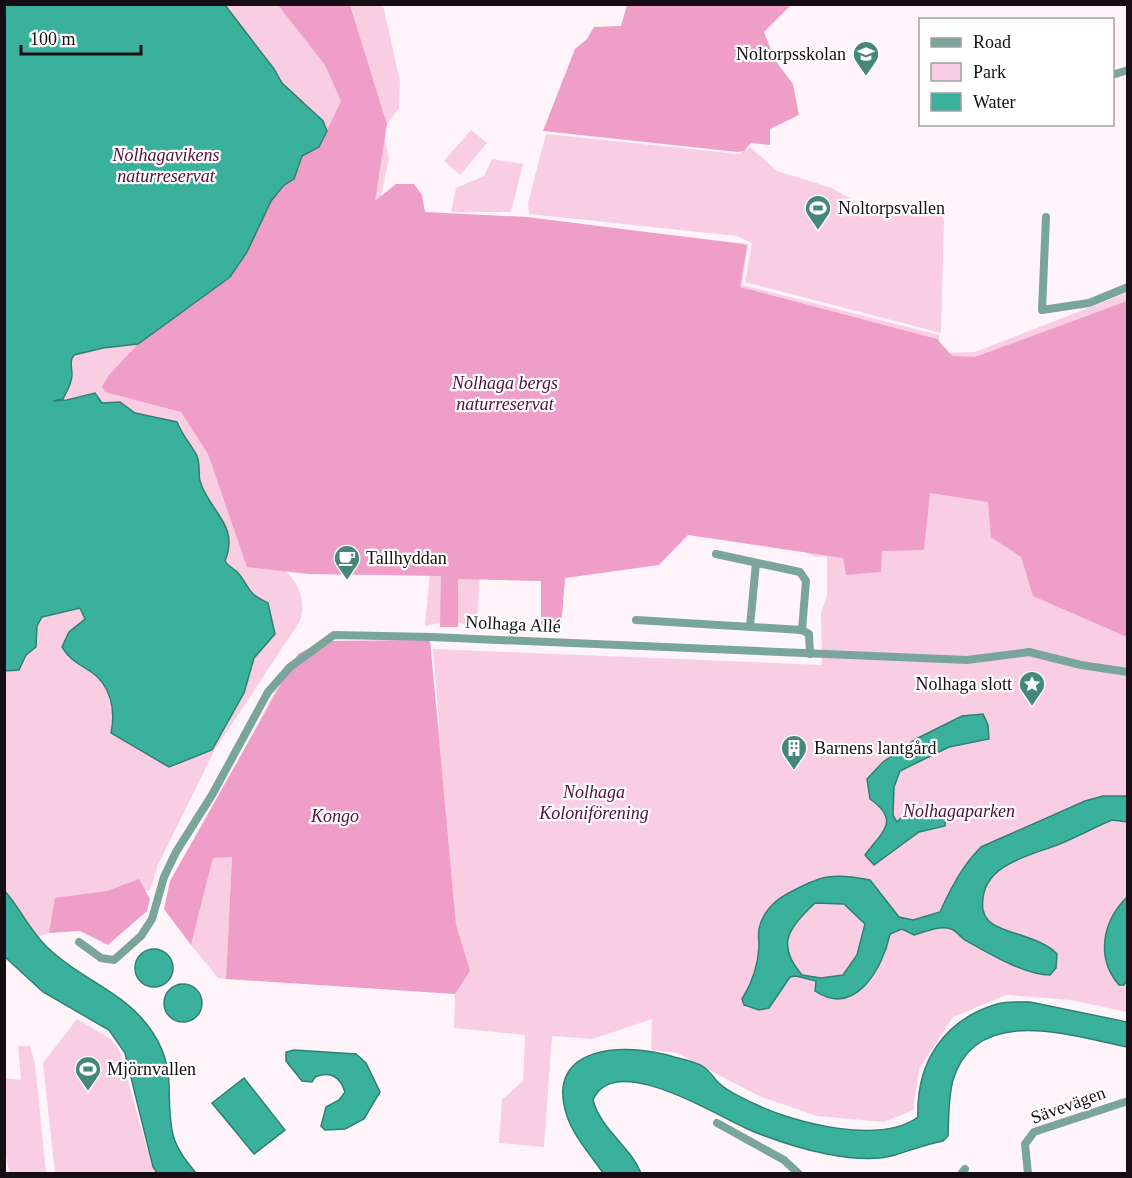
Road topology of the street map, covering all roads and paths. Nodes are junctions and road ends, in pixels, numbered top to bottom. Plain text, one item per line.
1 (1046, 217) dead end
2 (1128, 287) edge
3 (716, 554) dead end
4 (756, 563) junction
5 (636, 620) dead end
6 (750, 626) junction
7 (802, 630) junction
8 (810, 654) junction
9 (1128, 672) edge
10 (80, 942) dead end
11 (1128, 1101) edge
12 (717, 1123) dead end
13 (799, 1173) edge
14 (1028, 1173) edge

1 - 2 street
3 - 4 street
4 - 6 street
4 - 7 street
5 - 6 street
6 - 7 street
7 - 8 street
8 - 9 street, Nolhaga Allé
8 - 10 street, Nolhaga Allé
11 - 14 street, Sävevägen
12 - 13 street

